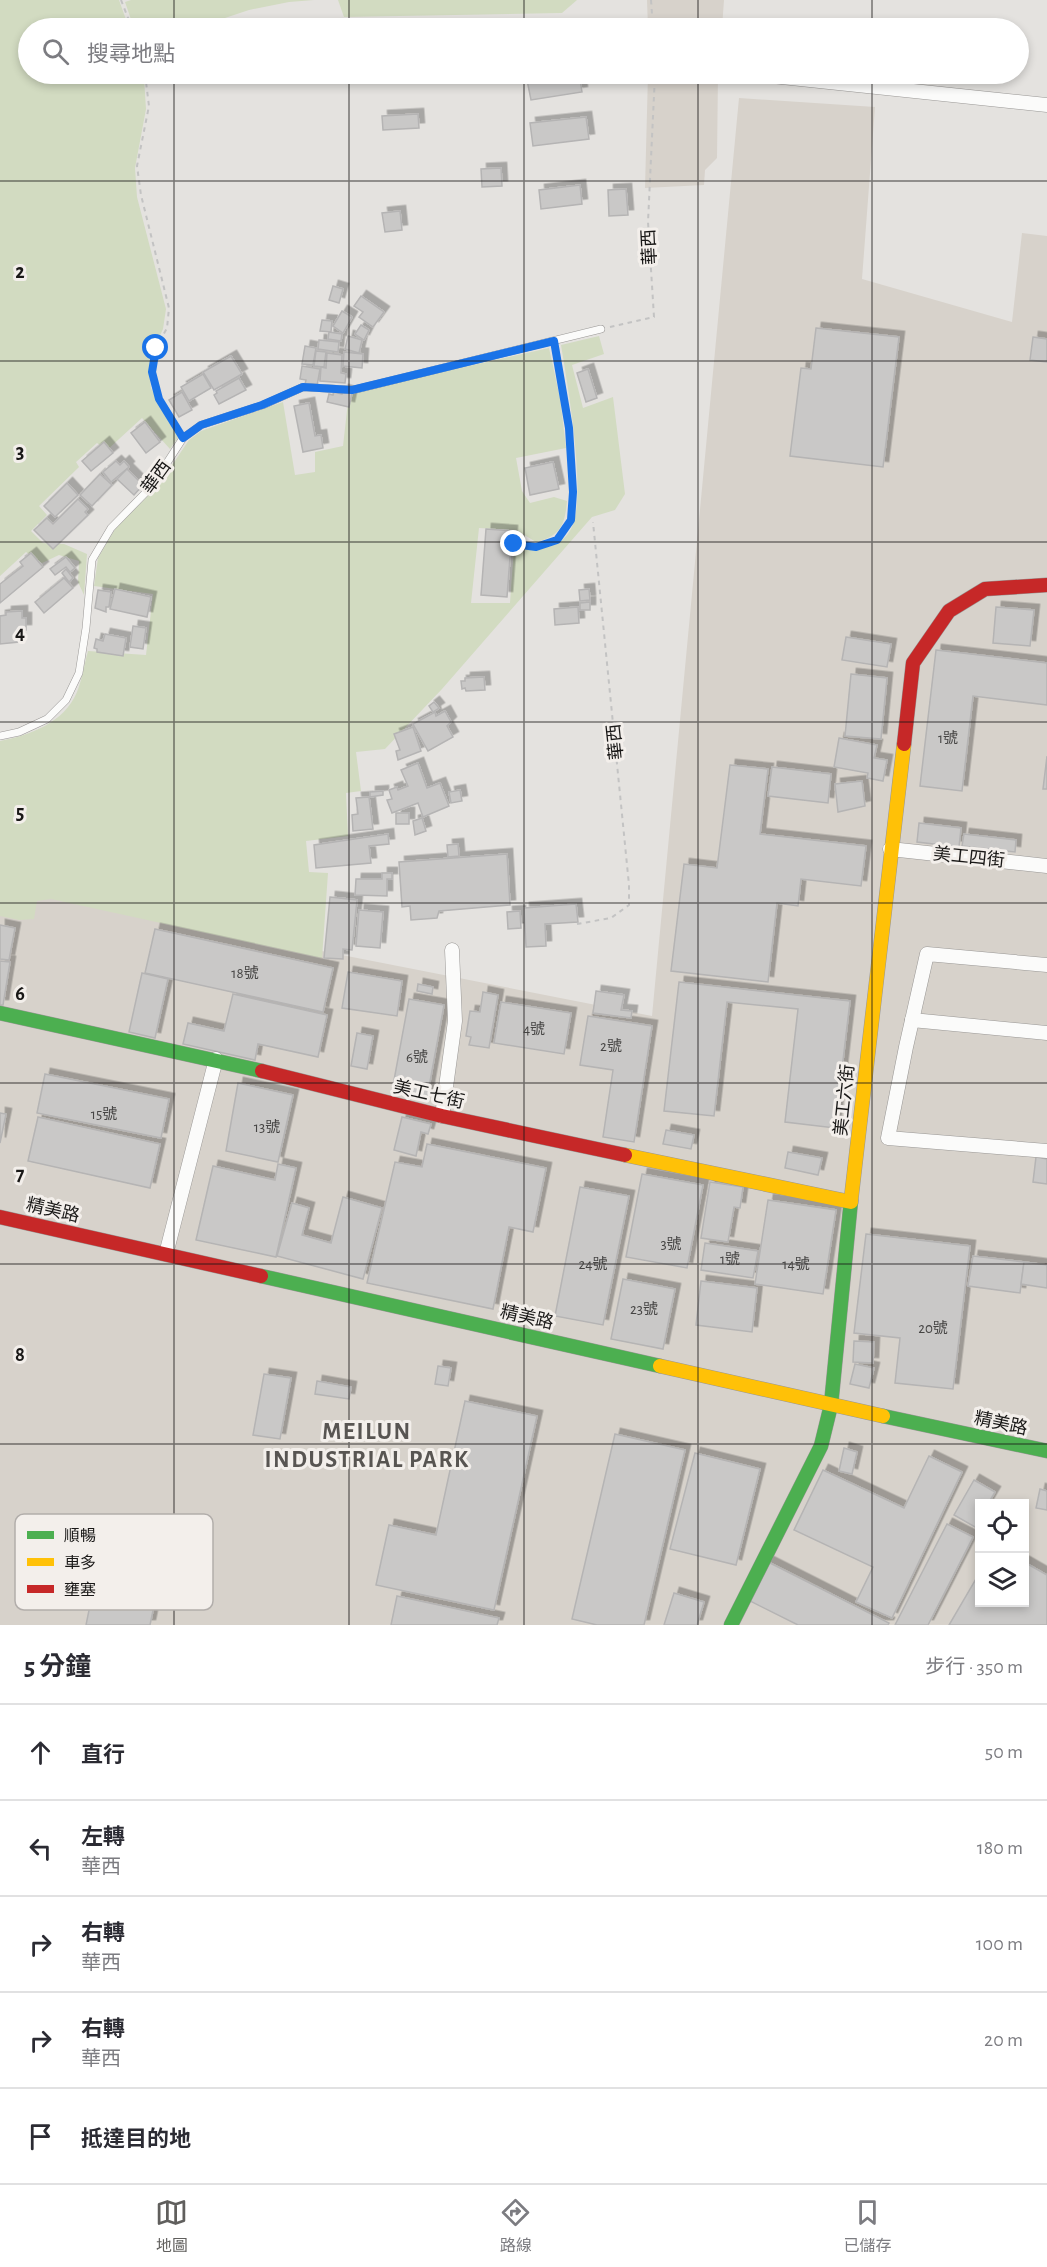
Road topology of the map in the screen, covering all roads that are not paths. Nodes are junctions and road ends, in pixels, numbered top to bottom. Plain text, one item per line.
1 (847, 84) edge
2 (1047, 105) edge
3 (601, 329) road end
4 (1047, 585) edge
5 (0, 736) edge
6 (890, 849) junction
7 (1047, 866) edge
8 (452, 950) dead end
9 (1047, 965) edge
10 (0, 1013) edge
11 (912, 1020) junction
12 (1047, 1033) edge
13 (216, 1059) junction
14 (442, 1116) junction
15 (1047, 1151) edge
16 (851, 1202) junction
17 (0, 1217) edge
18 (166, 1254) junction
19 (831, 1405) junction
20 (1047, 1451) edge
21 (731, 1625) edge

1 - 2 street
3 - 5 lane, 華西
4 - 6 street, 美工六街
6 - 7 street, 美工四街
6 - 16 street, 美工六街
8 - 14 street
9 - 11 street
10 - 13 street, 美工七街
11 - 12 street
11 - 15 street
13 - 14 street, 美工七街
13 - 18 street
14 - 16 street, 美工七街
16 - 19 street, 美工六街
17 - 18 street, 精美路
18 - 19 street, 精美路
19 - 20 street, 精美路
19 - 21 street, 美工六街

